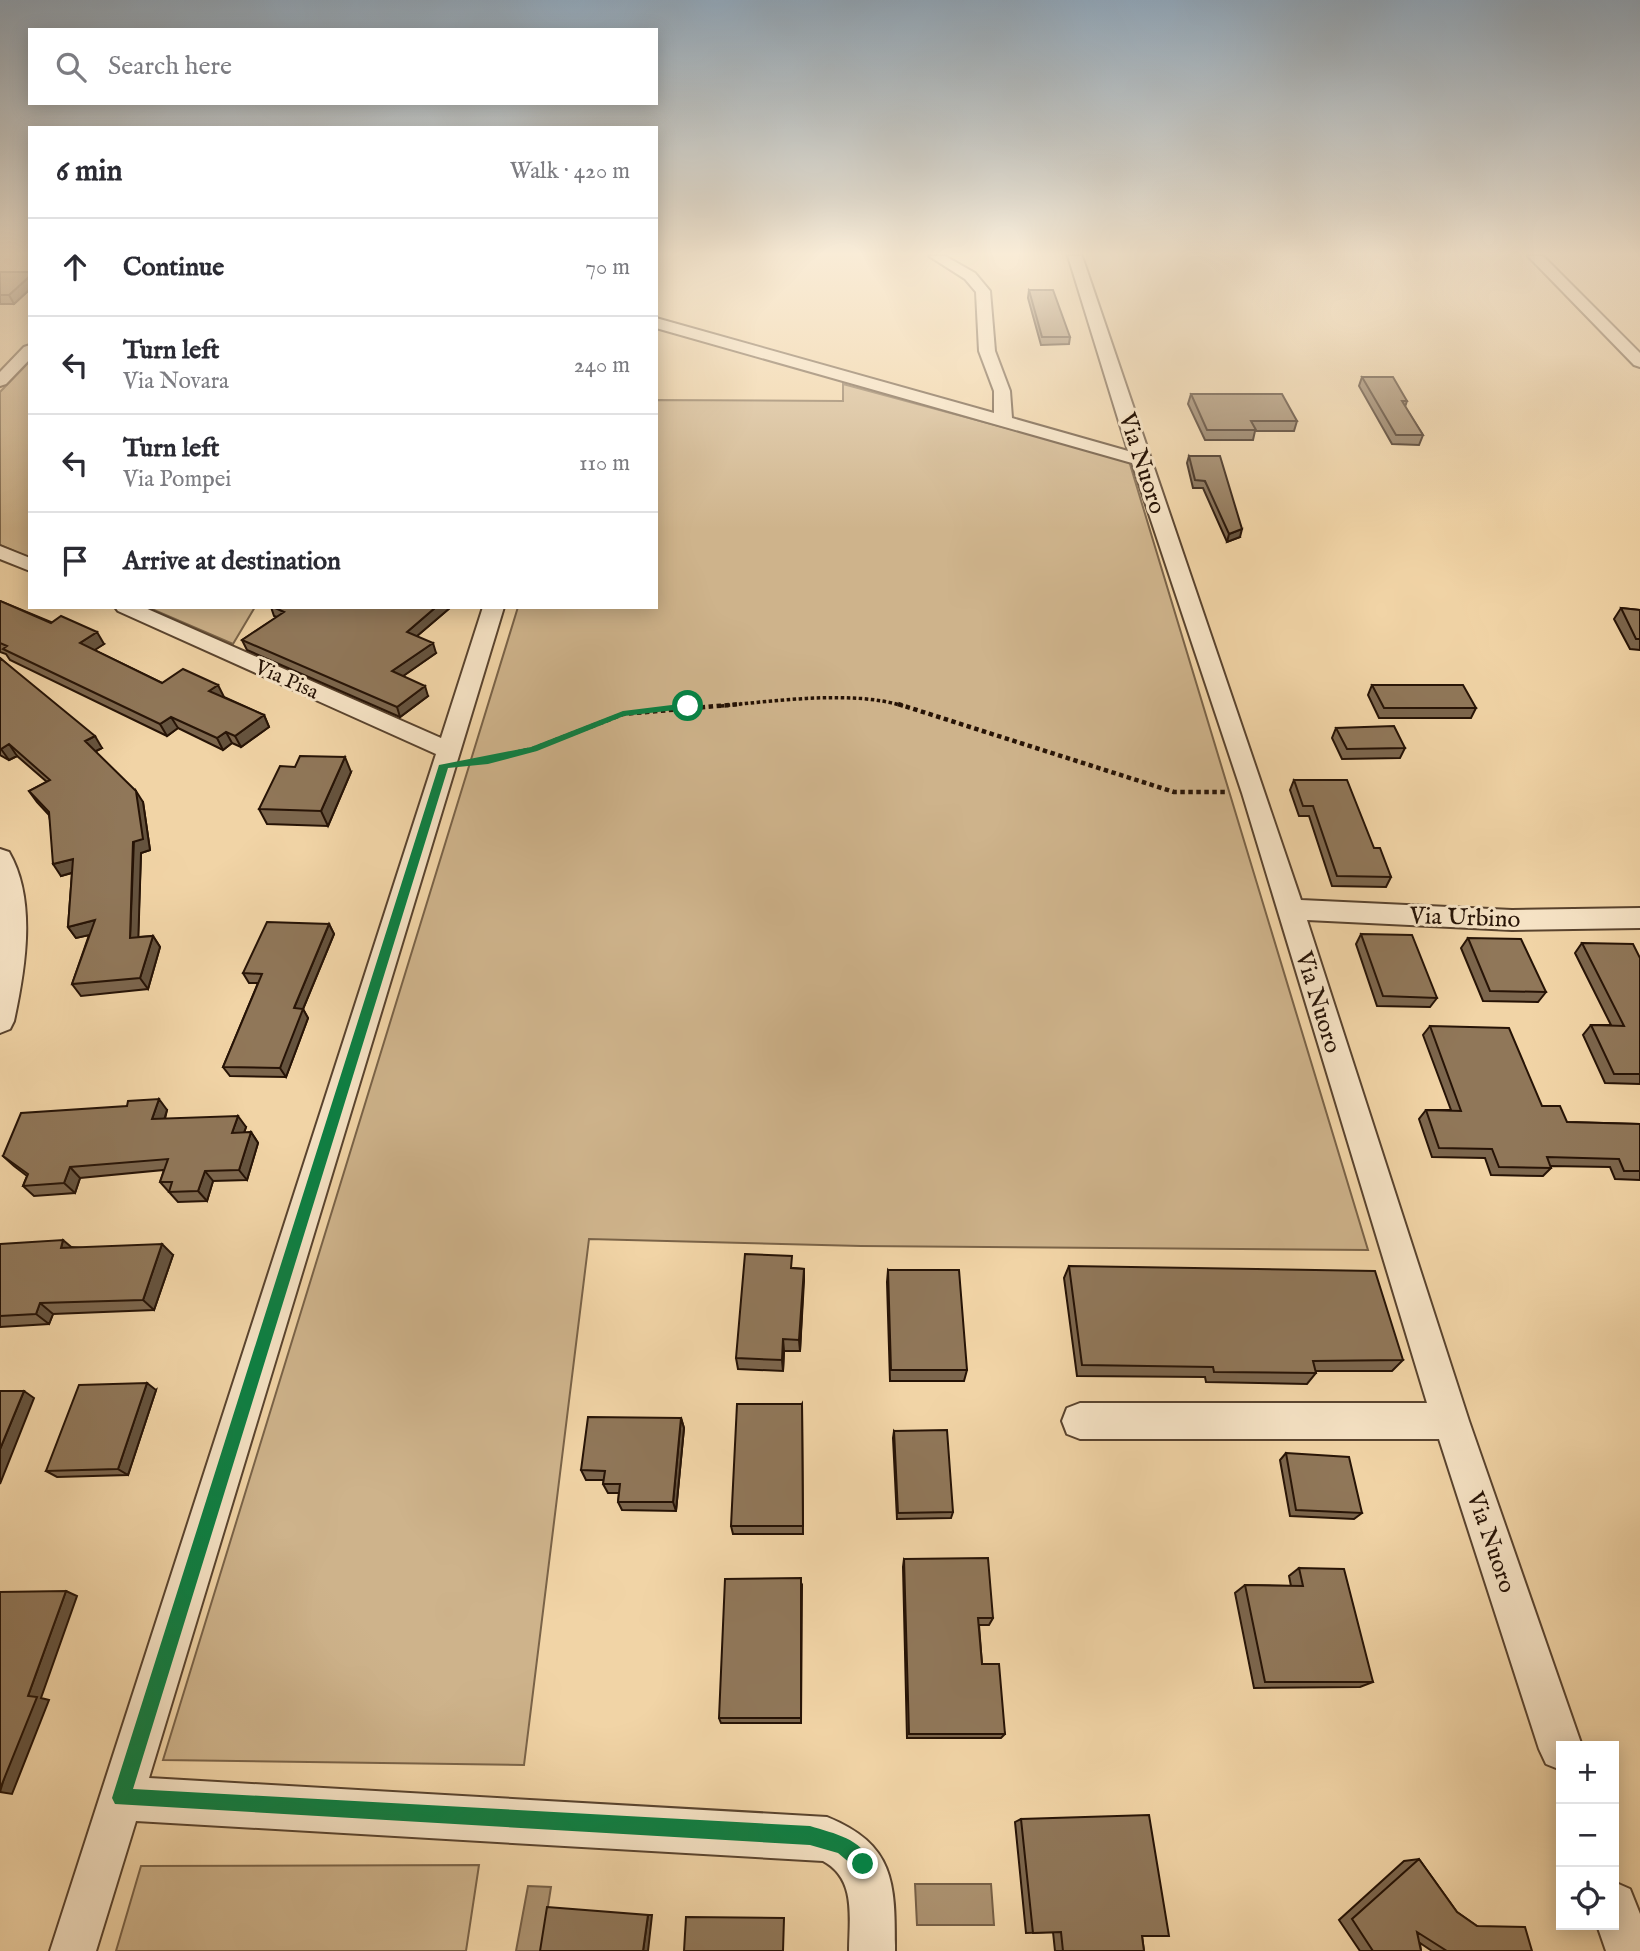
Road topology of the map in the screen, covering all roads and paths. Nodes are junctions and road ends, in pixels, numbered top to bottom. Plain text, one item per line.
1 (741, 347) edge
2 (987, 347) edge
3 (1104, 347) edge
4 (1625, 347) edge
5 (28, 352) edge
6 (1640, 362) edge
7 (0, 381) edge
8 (1003, 421) junction
9 (1140, 460) junction
10 (0, 552) edge
11 (28, 564) edge
12 (129, 609) edge
13 (493, 609) edge
14 (446, 758) junction
15 (1254, 793) junction
16 (0, 858) edge
17 (1290, 909) junction
18 (1640, 918) edge
19 (0, 1021) edge
20 (1080, 1420) dead end
21 (1451, 1421) junction
22 (1558, 1741) edge
23 (121, 1798) junction
24 (1619, 1920) edge
25 (73, 1951) edge
26 (872, 1951) edge
27 (1629, 1951) edge

1 - 8 street
2 - 8 street
3 - 9 street, Via Nuoro
4 - 6 street
5 - 7 street
8 - 9 street
9 - 15 street, Via Nuoro
10 - 11 street
12 - 14 street, Via Pisa
13 - 14 street
14 - 15 path
14 - 23 street
15 - 17 street, Via Nuoro
16 - 19 street
17 - 18 street, Via Urbino
17 - 21 street, Via Nuoro
20 - 21 street
21 - 22 street, Via Nuoro
23 - 25 street
23 - 26 street
24 - 27 street

